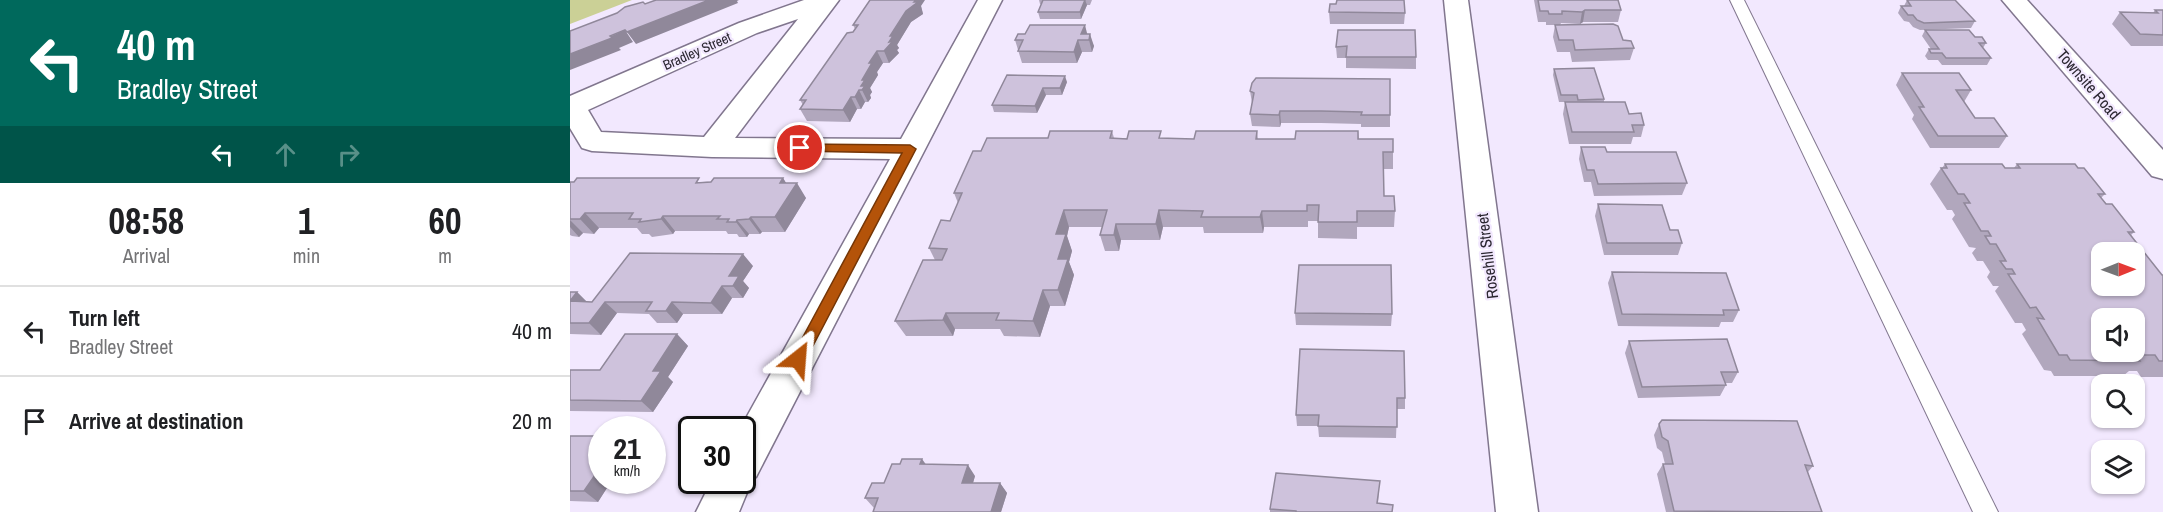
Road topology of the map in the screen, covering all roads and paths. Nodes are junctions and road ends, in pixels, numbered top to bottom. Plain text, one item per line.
1 (826, 0) edge
2 (990, 0) edge
3 (1456, 0) edge
4 (1737, 0) edge
5 (2014, 0) edge
6 (571, 106) edge
7 (712, 147) junction
8 (910, 149) junction
9 (2163, 169) edge
10 (756, 438) edge
11 (727, 494) edge
12 (717, 512) edge
13 (1517, 512) edge
14 (1986, 512) edge

1 - 6 street, Bradley Street
1 - 7 street, Bradley Street
2 - 8 street
3 - 13 street, Rosehill Street
4 - 14 lane
5 - 9 street, Townsite Road
6 - 7 street, Bradley Street
7 - 8 street, Bradley Street
8 - 10 street
11 - 12 street

